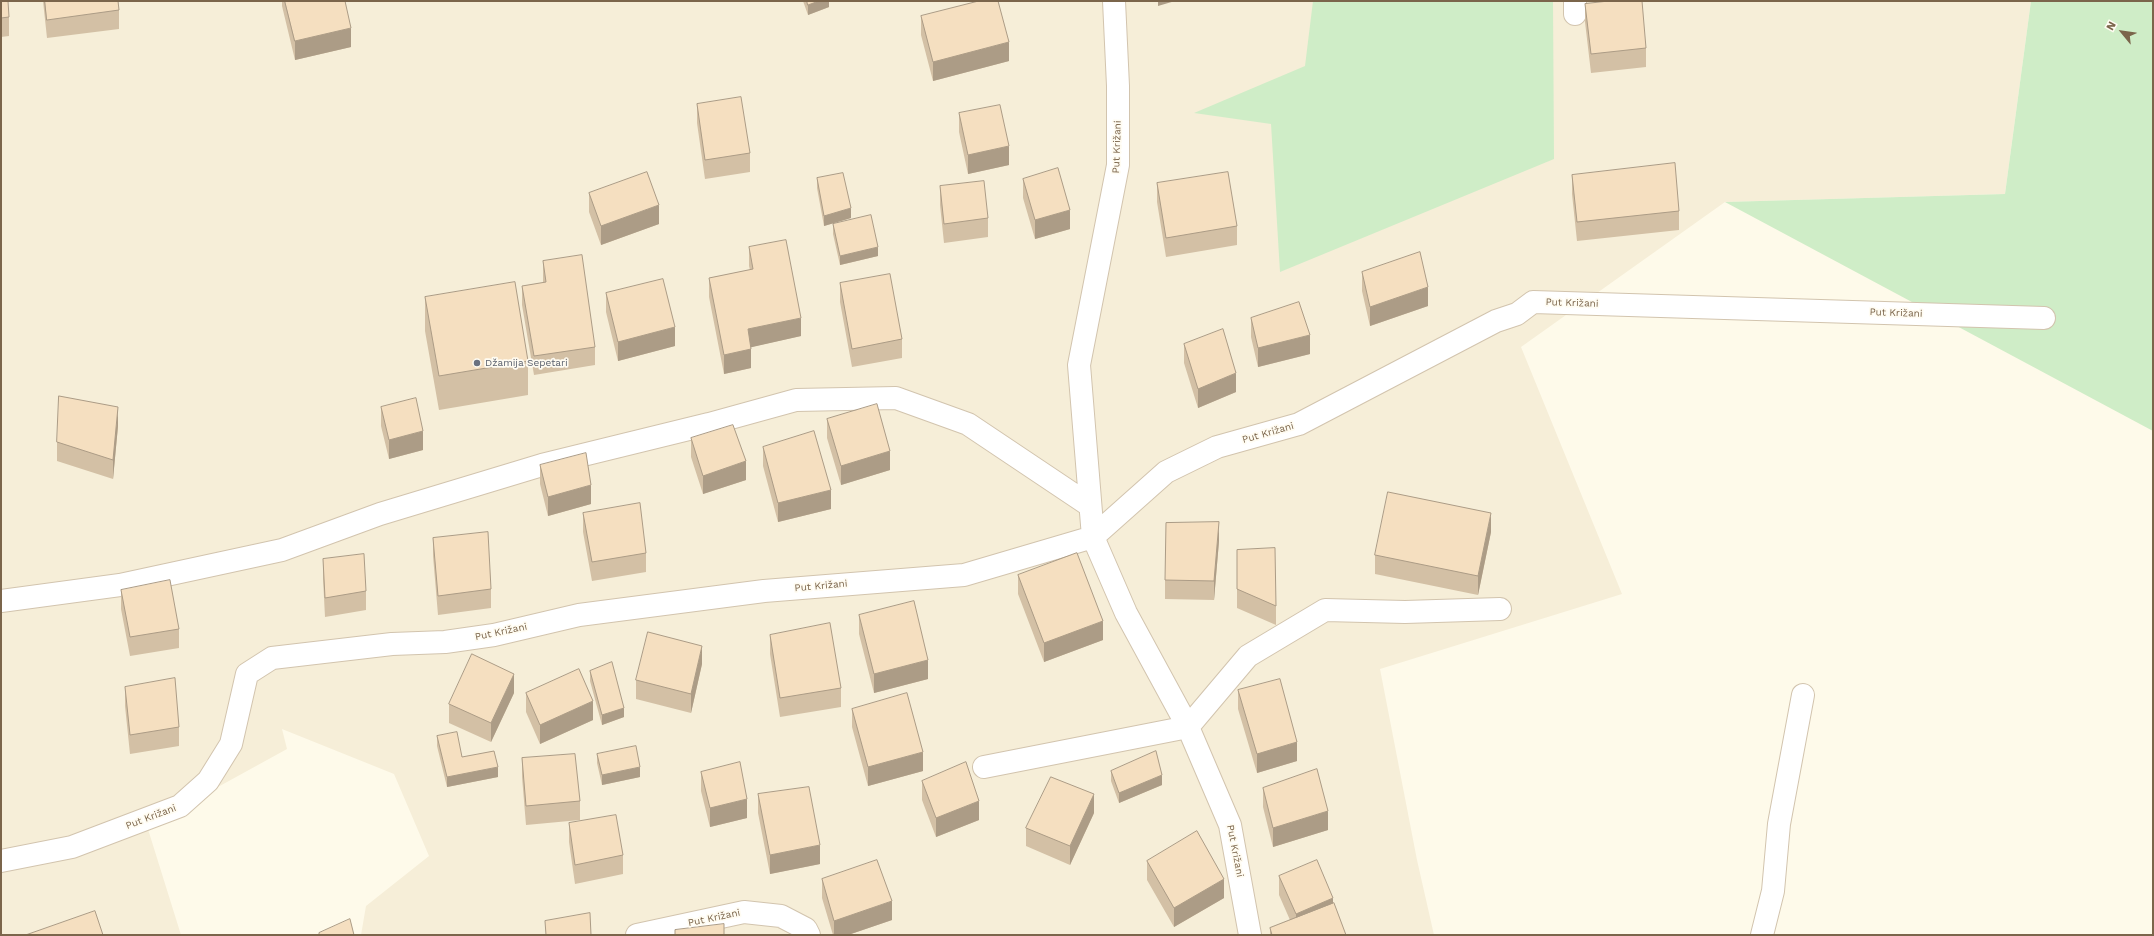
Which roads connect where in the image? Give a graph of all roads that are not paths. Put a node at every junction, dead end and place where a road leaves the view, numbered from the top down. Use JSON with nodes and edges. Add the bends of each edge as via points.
{"nodes":[{"id":1,"x":1114,"y":1,"type":"edge"},
{"id":2,"x":2044,"y":318,"type":"dead end"},
{"id":3,"x":1089,"y":505,"type":"junction"},
{"id":4,"x":1092,"y":537,"type":"junction"},
{"id":5,"x":1,"y":601,"type":"edge"},
{"id":6,"x":1500,"y":609,"type":"dead end"},
{"id":7,"x":1803,"y":695,"type":"dead end"},
{"id":8,"x":1188,"y":727,"type":"junction"},
{"id":9,"x":984,"y":767,"type":"dead end"},
{"id":10,"x":1,"y":861,"type":"edge"},
{"id":11,"x":637,"y":935,"type":"edge"},
{"id":12,"x":809,"y":935,"type":"edge"},
{"id":13,"x":1250,"y":935,"type":"edge"},
{"id":14,"x":1762,"y":935,"type":"edge"}],
"edges":[{"from":1,"to":3,"type":"street","name":"Put Križani","via":[[1118,165],[1079,365]]},
{"from":2,"to":4,"type":"street","name":"Put Križani","via":[[1534,302],[1517,314],[1496,322],[1299,424],[1217,447],[1166,472]]},
{"from":3,"to":4,"type":"street","name":"Put Križani"},
{"from":3,"to":5,"type":"street","via":[[968,424],[896,398],[796,400],[542,465],[380,514],[282,550],[120,585]]},
{"from":4,"to":8,"type":"street","name":"Put Križani","via":[[1126,613]]},
{"from":4,"to":10,"type":"street","name":"Put Križani","via":[[964,575],[764,591],[579,615],[494,635],[445,642],[392,644],[272,658],[246,674],[230,744],[208,780],[180,806],[72,847]]},
{"from":6,"to":8,"type":"street","via":[[1405,612],[1325,610],[1248,656]]},
{"from":7,"to":14,"type":"street","via":[[1779,824],[1773,891]]},
{"from":8,"to":9,"type":"street"},
{"from":8,"to":13,"type":"street","name":"Put Križani","via":[[1230,825]]},
{"from":11,"to":12,"type":"street","name":"Put Križani","via":[[744,912],[781,916],[806,930]]}]}
